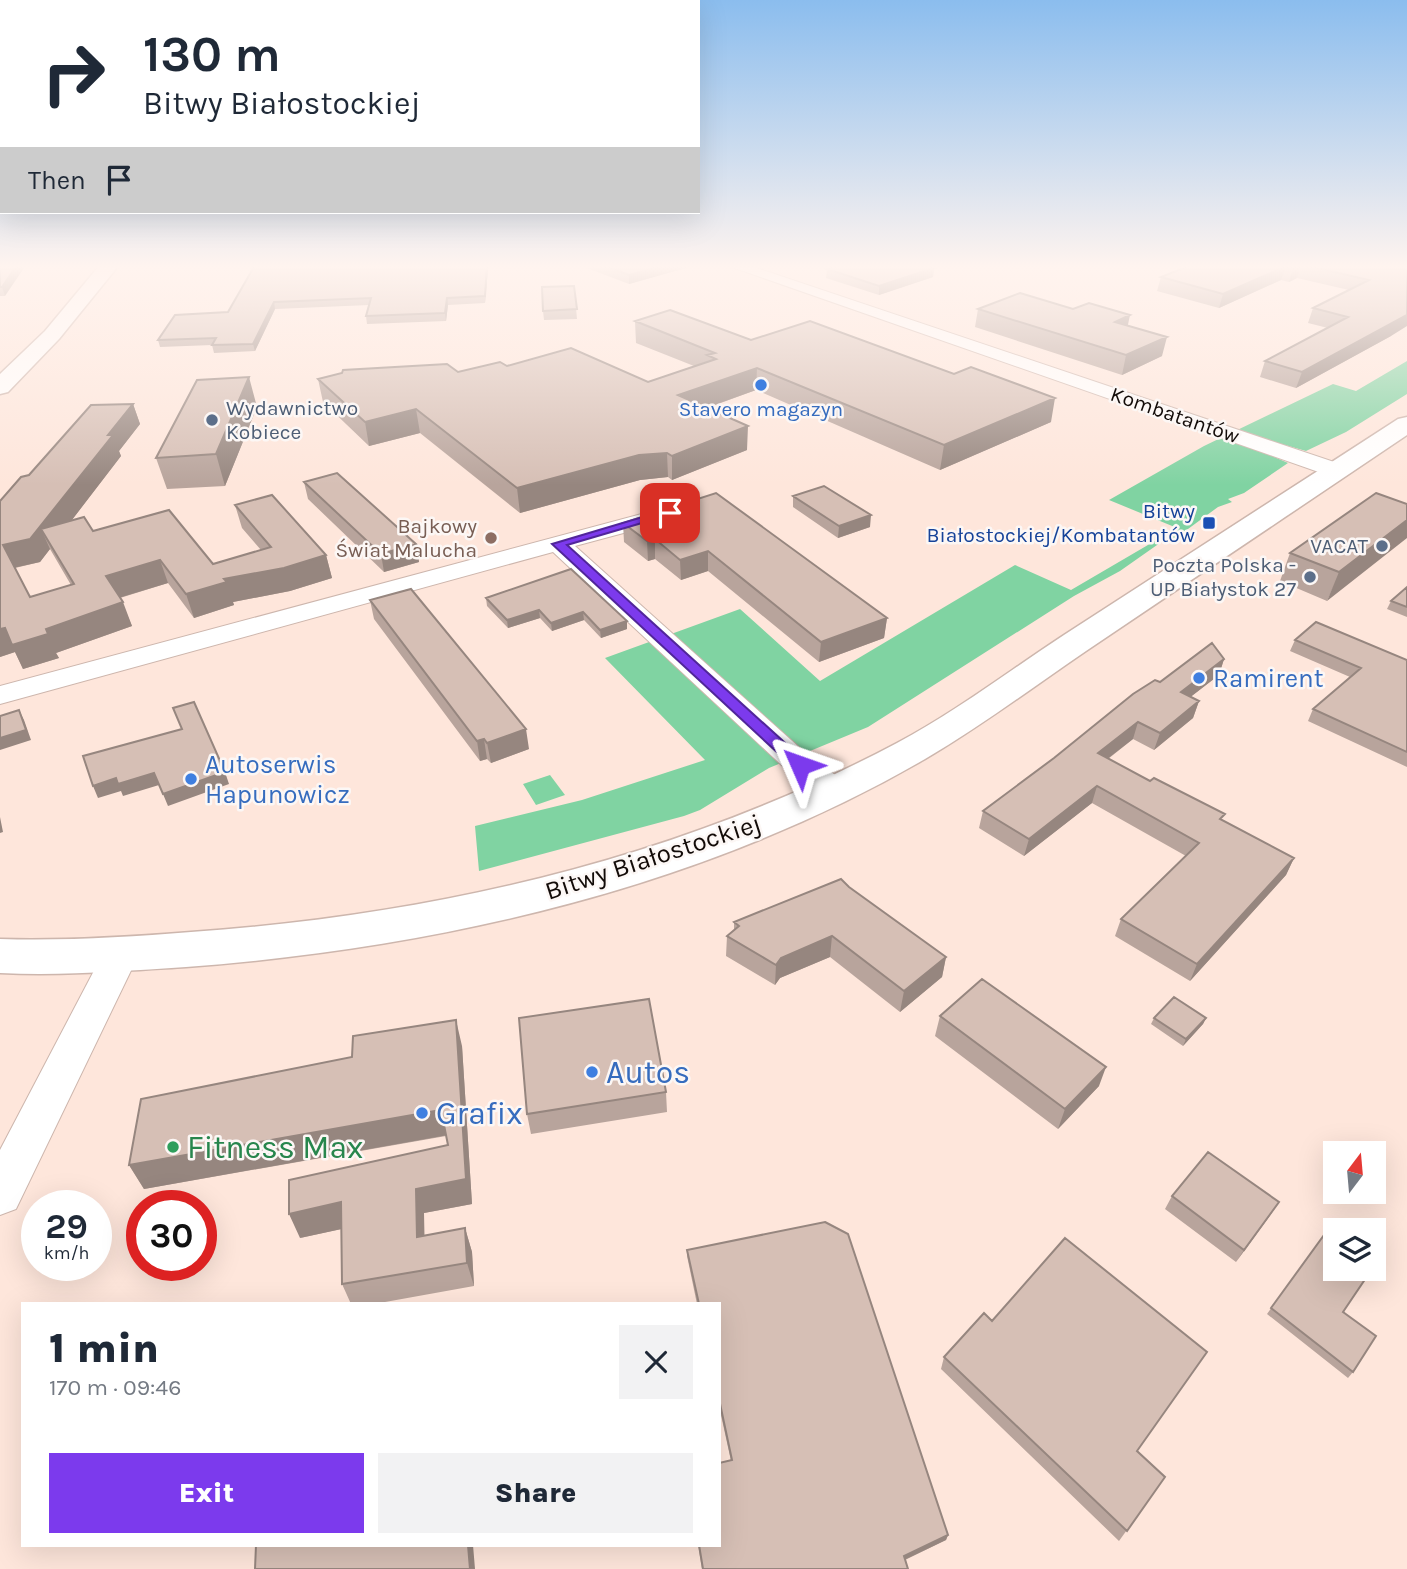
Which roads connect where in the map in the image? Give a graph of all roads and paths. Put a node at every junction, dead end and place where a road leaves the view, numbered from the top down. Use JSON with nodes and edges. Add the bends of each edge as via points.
{"nodes":[{"id":1,"x":48,"y":338,"type":"edge"},
{"id":2,"x":948,"y":338,"type":"edge"},
{"id":3,"x":0,"y":387,"type":"edge"},
{"id":4,"x":1407,"y":425,"type":"edge"},
{"id":5,"x":1338,"y":471,"type":"junction"},
{"id":6,"x":686,"y":508,"type":"edge"},
{"id":7,"x":558,"y":544,"type":"junction"},
{"id":8,"x":0,"y":695,"type":"edge"},
{"id":9,"x":837,"y":791,"type":"junction"},
{"id":10,"x":121,"y":954,"type":"junction"},
{"id":11,"x":0,"y":956,"type":"edge"},
{"id":12,"x":0,"y":1194,"type":"edge"}],
"edges":[{"from":1,"to":3,"type":"street"},
{"from":2,"to":5,"type":"street","name":"Kombatantów"},
{"from":4,"to":5,"type":"street","name":"Bitwy Białostockiej"},
{"from":5,"to":9,"type":"street","name":"Bitwy Białostockiej","via":[[913,750]]},
{"from":6,"to":7,"type":"street"},
{"from":7,"to":8,"type":"street"},
{"from":7,"to":9,"type":"street","via":[[800,765]]},
{"from":9,"to":10,"type":"street","name":"Bitwy Białostockiej","via":[[680,854],[570,889],[346,934],[222,949]]},
{"from":10,"to":11,"type":"street","name":"Bitwy Białostockiej"},
{"from":10,"to":12,"type":"street"}]}
